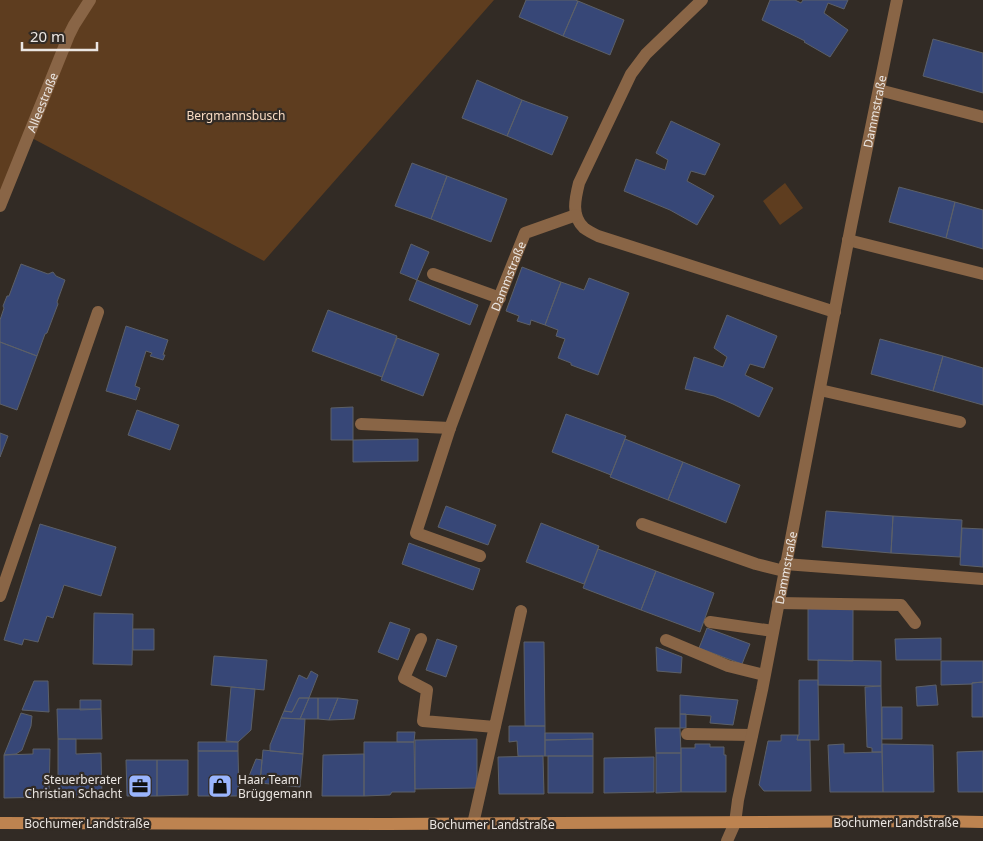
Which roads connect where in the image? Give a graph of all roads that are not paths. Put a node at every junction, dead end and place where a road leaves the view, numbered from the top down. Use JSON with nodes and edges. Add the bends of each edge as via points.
{"nodes":[{"id":1,"x":90,"y":0,"type":"edge"},
{"id":2,"x":702,"y":0,"type":"edge"},
{"id":3,"x":897,"y":0,"type":"edge"},
{"id":4,"x":879,"y":90,"type":"junction"},
{"id":5,"x":983,"y":117,"type":"edge"},
{"id":6,"x":0,"y":206,"type":"edge"},
{"id":7,"x":576,"y":215,"type":"junction"},
{"id":8,"x":848,"y":240,"type":"junction"},
{"id":9,"x":433,"y":274,"type":"dead end"},
{"id":10,"x":983,"y":274,"type":"edge"},
{"id":11,"x":500,"y":298,"type":"junction"},
{"id":12,"x":98,"y":312,"type":"dead end"},
{"id":13,"x":834,"y":312,"type":"junction"},
{"id":14,"x":820,"y":390,"type":"junction"},
{"id":15,"x":960,"y":422,"type":"dead end"},
{"id":16,"x":362,"y":424,"type":"dead end"},
{"id":17,"x":450,"y":428,"type":"junction"},
{"id":18,"x":642,"y":524,"type":"dead end"},
{"id":19,"x":480,"y":556,"type":"dead end"},
{"id":20,"x":784,"y":568,"type":"junction"},
{"id":21,"x":983,"y":579,"type":"edge"},
{"id":22,"x":0,"y":596,"type":"edge"},
{"id":23,"x":778,"y":603,"type":"junction"},
{"id":24,"x":521,"y":611,"type":"dead end"},
{"id":25,"x":710,"y":622,"type":"dead end"},
{"id":26,"x":915,"y":623,"type":"dead end"},
{"id":27,"x":772,"y":631,"type":"junction"},
{"id":28,"x":421,"y":639,"type":"dead end"},
{"id":29,"x":666,"y":640,"type":"dead end"},
{"id":30,"x":764,"y":675,"type":"junction"},
{"id":31,"x":495,"y":727,"type":"junction"},
{"id":32,"x":687,"y":734,"type":"dead end"},
{"id":33,"x":752,"y":735,"type":"junction"},
{"id":34,"x":983,"y":822,"type":"edge"},
{"id":35,"x":0,"y":823,"type":"edge"},
{"id":36,"x":735,"y":823,"type":"junction"},
{"id":37,"x":473,"y":824,"type":"junction"},
{"id":38,"x":727,"y":841,"type":"edge"}],
"edges":[{"from":1,"to":6,"type":"street","name":"Alleestraße","via":[[69,35]]},
{"from":2,"to":7,"type":"street","via":[[646,54],[631,74],[579,183]]},
{"from":3,"to":4,"type":"street","name":"Dammstraße"},
{"from":4,"to":5,"type":"street"},
{"from":4,"to":8,"type":"street","name":"Dammstraße"},
{"from":7,"to":11,"type":"street","name":"Dammstraße","via":[[525,233]]},
{"from":7,"to":13,"type":"street","via":[[585,229],[598,236]]},
{"from":8,"to":10,"type":"street"},
{"from":8,"to":13,"type":"street","name":"Dammstraße"},
{"from":9,"to":11,"type":"street"},
{"from":11,"to":17,"type":"street","name":"Dammstraße"},
{"from":12,"to":22,"type":"street"},
{"from":13,"to":14,"type":"street","name":"Dammstraße"},
{"from":14,"to":15,"type":"street"},
{"from":14,"to":20,"type":"street","name":"Dammstraße"},
{"from":16,"to":17,"type":"street"},
{"from":17,"to":19,"type":"street","name":"Dammstraße","via":[[416,533]]},
{"from":18,"to":20,"type":"street","via":[[756,564]]},
{"from":20,"to":21,"type":"street"},
{"from":20,"to":23,"type":"street","name":"Dammstraße"},
{"from":23,"to":26,"type":"street","via":[[901,605]]},
{"from":23,"to":27,"type":"street","name":"Dammstraße"},
{"from":24,"to":31,"type":"street"},
{"from":25,"to":27,"type":"street"},
{"from":27,"to":30,"type":"street","name":"Dammstraße"},
{"from":28,"to":31,"type":"street","via":[[404,678],[426,690],[423,721]]},
{"from":29,"to":30,"type":"street","via":[[728,666]]},
{"from":30,"to":33,"type":"street","name":"Dammstraße"},
{"from":31,"to":37,"type":"street"},
{"from":32,"to":33,"type":"street"},
{"from":33,"to":36,"type":"street","name":"Dammstraße"},
{"from":34,"to":36,"type":"main road","name":"Bochumer Landstraße"},
{"from":35,"to":37,"type":"main road","name":"Bochumer Landstraße"},
{"from":36,"to":37,"type":"main road","name":"Bochumer Landstraße"},
{"from":36,"to":38,"type":"street","name":"Dammstraße"}]}
